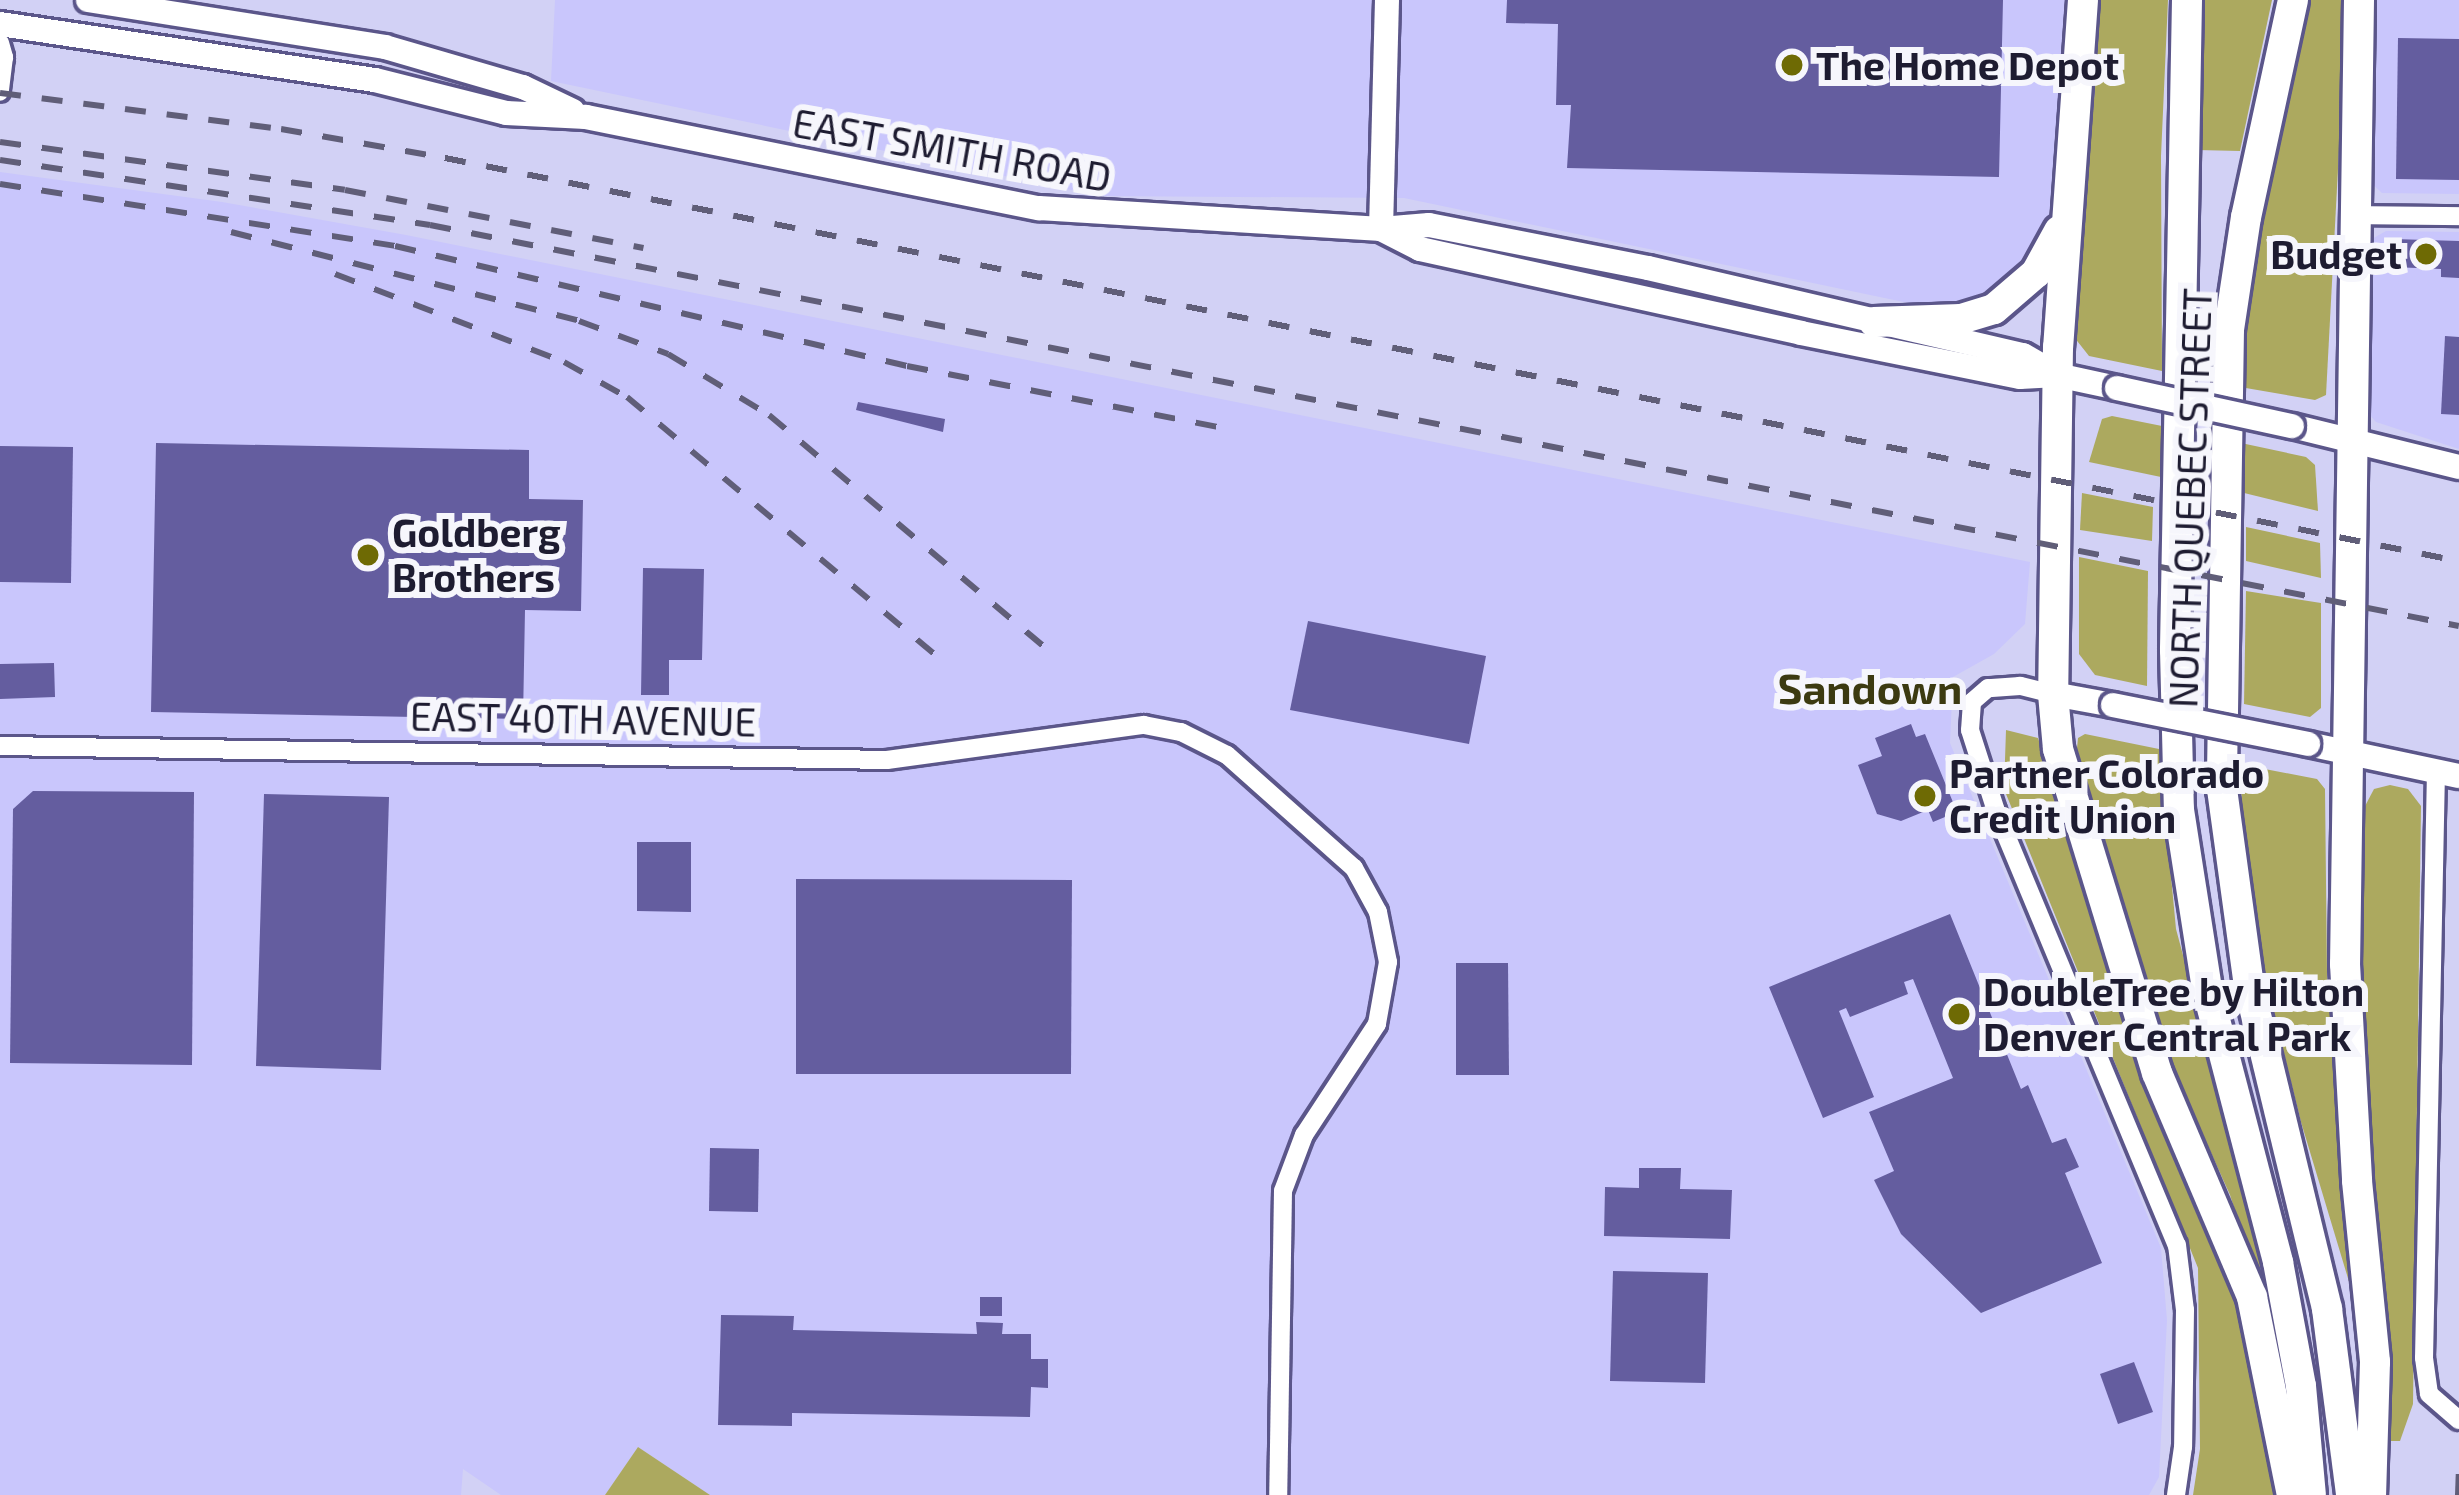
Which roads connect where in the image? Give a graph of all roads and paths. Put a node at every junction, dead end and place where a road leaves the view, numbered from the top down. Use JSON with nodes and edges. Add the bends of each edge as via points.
{"nodes":[{"id":1,"x":88,"y":0,"type":"edge"},
{"id":2,"x":1387,"y":0,"type":"edge"},
{"id":3,"x":2083,"y":0,"type":"edge"},
{"id":4,"x":2187,"y":0,"type":"edge"},
{"id":5,"x":2293,"y":0,"type":"edge"},
{"id":6,"x":2359,"y":0,"type":"edge"},
{"id":7,"x":0,"y":24,"type":"edge"},
{"id":8,"x":0,"y":44,"type":"edge"},
{"id":9,"x":0,"y":92,"type":"edge"},
{"id":10,"x":586,"y":117,"type":"junction"},
{"id":11,"x":2067,"y":208,"type":"junction"},
{"id":12,"x":2355,"y":215,"type":"junction"},
{"id":13,"x":2459,"y":216,"type":"edge"},
{"id":14,"x":1381,"y":229,"type":"junction"},
{"id":15,"x":1874,"y":322,"type":"junction"},
{"id":16,"x":2057,"y":375,"type":"junction"},
{"id":17,"x":2351,"y":439,"type":"junction"},
{"id":18,"x":2459,"y":467,"type":"edge"},
{"id":19,"x":2053,"y":694,"type":"junction"},
{"id":20,"x":0,"y":746,"type":"edge"},
{"id":21,"x":2348,"y":752,"type":"junction"},
{"id":22,"x":2448,"y":774,"type":"edge"},
{"id":23,"x":2459,"y":1420,"type":"edge"},
{"id":24,"x":1279,"y":1495,"type":"edge"},
{"id":25,"x":2176,"y":1495,"type":"edge"},
{"id":26,"x":2292,"y":1495,"type":"edge"},
{"id":27,"x":2311,"y":1495,"type":"edge"},
{"id":28,"x":2351,"y":1495,"type":"edge"},
{"id":29,"x":2371,"y":1495,"type":"edge"}],
"edges":[{"from":1,"to":10,"type":"street","name":"EAST SMITH ROAD","via":[[386,47],[523,87]]},
{"from":2,"to":14,"type":"street"},
{"from":3,"to":11,"type":"main road"},
{"from":4,"to":27,"type":"main road","name":"NORTH QUEBEC STREET","via":[[2178,797],[2202,968],[2278,1262]]},
{"from":5,"to":28,"type":"main road","name":"NORTH QUEBEC STREET","via":[[2229,328],[2222,789],[2249,986],[2327,1309]]},
{"from":6,"to":12,"type":"main road"},
{"from":7,"to":10,"type":"street","name":"EAST SMITH ROAD","via":[[375,80],[506,113]]},
{"from":8,"to":9,"type":"street"},
{"from":10,"to":14,"type":"street","name":"EAST SMITH ROAD","via":[[1039,208]]},
{"from":11,"to":15,"type":"main road","via":[[2036,273],[1994,309],[1961,319]]},
{"from":11,"to":16,"type":"main road"},
{"from":12,"to":13,"type":"street"},
{"from":12,"to":17,"type":"main road"},
{"from":14,"to":15,"type":"street","name":"EAST SMITH ROAD","via":[[1469,232]]},
{"from":14,"to":16,"type":"street","name":"EAST SMITH ROAD","via":[[1420,249],[1802,333],[2020,377]]},
{"from":15,"to":16,"type":"street","name":"EAST SMITH ROAD","via":[[2023,355]]},
{"from":16,"to":17,"type":"street","name":"EAST SMITH ROAD","bridge":true},
{"from":16,"to":19,"type":"main road"},
{"from":17,"to":18,"type":"street","name":"EAST SMITH ROAD"},
{"from":17,"to":21,"type":"main road"},
{"from":19,"to":21,"type":"street","bridge":true},
{"from":19,"to":25,"type":"street","via":[[1996,686],[1981,693],[1968,716],[1996,811],[2177,1245],[2185,1310]]},
{"from":19,"to":26,"type":"main road","via":[[2066,786],[2143,1032],[2252,1298]]},
{"from":20,"to":24,"type":"street","name":"EAST 40TH AVENUE","via":[[887,760],[1095,729],[1163,727],[1227,755],[1340,852],[1365,883],[1387,944],[1378,1024],[1304,1135],[1283,1191]]},
{"from":21,"to":22,"type":"street"},
{"from":21,"to":29,"type":"main road","via":[[2345,964],[2375,1362]]},
{"from":22,"to":23,"type":"street","via":[[2424,1358],[2429,1394]]}]}
